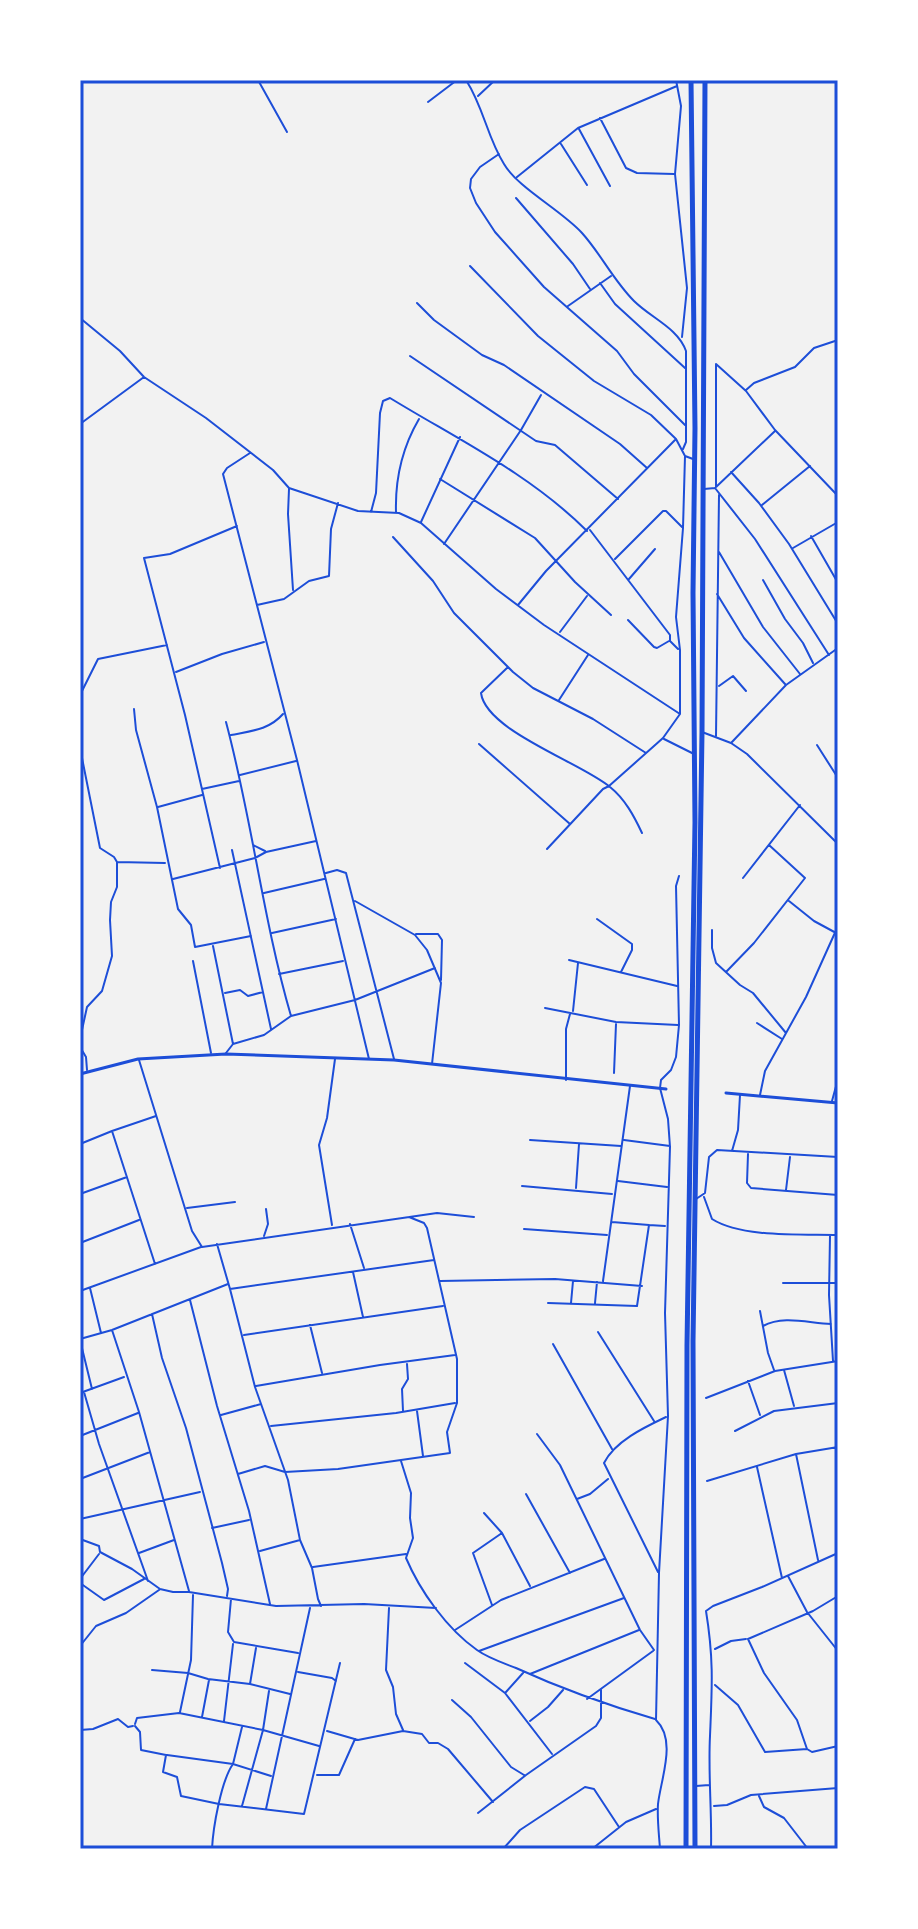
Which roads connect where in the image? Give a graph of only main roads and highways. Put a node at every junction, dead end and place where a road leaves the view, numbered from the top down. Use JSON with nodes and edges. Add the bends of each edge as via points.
{"nodes":[{"id":1,"x":691,"y":80,"type":"edge"},
{"id":2,"x":705,"y":80,"type":"edge"},
{"id":3,"x":697,"y":822,"type":"junction"},
{"id":4,"x":686,"y":1849,"type":"edge"},
{"id":5,"x":695,"y":1849,"type":"edge"}],
"edges":[{"from":1,"to":3,"type":"highway"},
{"from":2,"to":3,"type":"highway","via":[[702,732]]},
{"from":3,"to":4,"type":"highway","via":[[687,1346]]},
{"from":3,"to":5,"type":"highway"}]}
